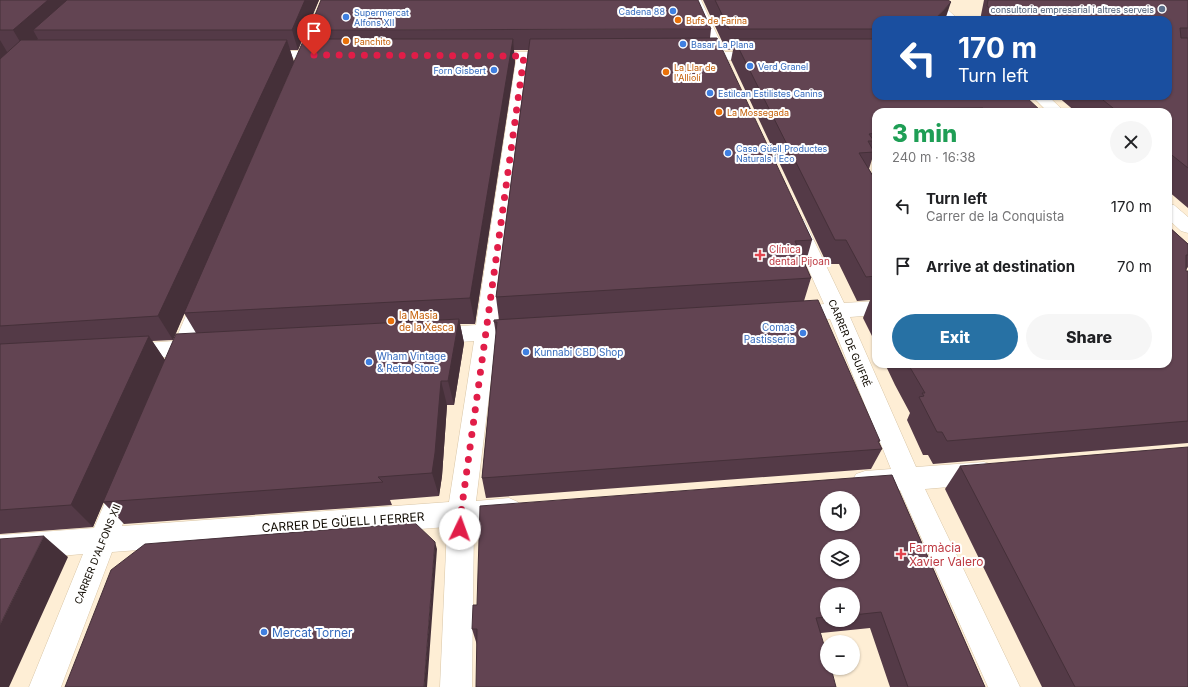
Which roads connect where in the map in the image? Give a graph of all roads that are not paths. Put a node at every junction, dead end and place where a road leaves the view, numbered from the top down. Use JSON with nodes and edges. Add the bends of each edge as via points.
{"nodes":[{"id":1,"x":695,"y":0,"type":"edge"},
{"id":2,"x":930,"y":0,"type":"edge"},
{"id":3,"x":948,"y":16,"type":"edge"},
{"id":4,"x":313,"y":34,"type":"edge"},
{"id":5,"x":249,"y":55,"type":"edge"},
{"id":6,"x":338,"y":55,"type":"edge"},
{"id":7,"x":470,"y":56,"type":"edge"},
{"id":8,"x":524,"y":56,"type":"junction"},
{"id":9,"x":572,"y":56,"type":"edge"},
{"id":10,"x":681,"y":56,"type":"edge"},
{"id":11,"x":720,"y":56,"type":"junction"},
{"id":12,"x":773,"y":56,"type":"edge"},
{"id":13,"x":301,"y":63,"type":"junction"},
{"id":14,"x":733,"y":85,"type":"edge"},
{"id":15,"x":1044,"y":100,"type":"edge"},
{"id":16,"x":1052,"y":108,"type":"edge"},
{"id":17,"x":788,"y":205,"type":"edge"},
{"id":18,"x":1172,"y":213,"type":"edge"},
{"id":19,"x":1188,"y":227,"type":"edge"},
{"id":20,"x":211,"y":280,"type":"edge"},
{"id":21,"x":872,"y":308,"type":"edge"},
{"id":22,"x":837,"y":311,"type":"junction"},
{"id":23,"x":772,"y":315,"type":"edge"},
{"id":24,"x":550,"y":329,"type":"edge"},
{"id":25,"x":486,"y":333,"type":"junction"},
{"id":26,"x":416,"y":336,"type":"edge"},
{"id":27,"x":221,"y":346,"type":"edge"},
{"id":28,"x":183,"y":348,"type":"junction"},
{"id":29,"x":107,"y":353,"type":"edge"},
{"id":30,"x":170,"y":378,"type":"edge"},
{"id":31,"x":133,"y":466,"type":"edge"},
{"id":32,"x":1009,"y":470,"type":"edge"},
{"id":33,"x":908,"y":479,"type":"junction"},
{"id":34,"x":840,"y":484,"type":"edge"},
{"id":35,"x":532,"y":508,"type":"edge"},
{"id":36,"x":461,"y":513,"type":"junction"},
{"id":37,"x":102,"y":541,"type":"junction"},
{"id":38,"x":0,"y":548,"type":"edge"},
{"id":39,"x":45,"y":687,"type":"edge"},
{"id":40,"x":456,"y":687,"type":"edge"},
{"id":41,"x":1004,"y":687,"type":"edge"}],
"edges":[{"from":1,"to":11,"type":"street"},
{"from":2,"to":3,"type":"street"},
{"from":4,"to":13,"type":"street"},
{"from":5,"to":13,"type":"street"},
{"from":6,"to":13,"type":"street"},
{"from":7,"to":8,"type":"street"},
{"from":8,"to":9,"type":"street"},
{"from":8,"to":25,"type":"street"},
{"from":10,"to":11,"type":"street"},
{"from":11,"to":12,"type":"street"},
{"from":11,"to":14,"type":"street"},
{"from":15,"to":16,"type":"street"},
{"from":17,"to":22,"type":"street","name":"CARRER DE GUIFRÉ"},
{"from":18,"to":19,"type":"street"},
{"from":20,"to":28,"type":"street"},
{"from":21,"to":22,"type":"street"},
{"from":22,"to":23,"type":"street"},
{"from":22,"to":33,"type":"street","name":"CARRER DE GUIFRÉ"},
{"from":24,"to":25,"type":"street"},
{"from":25,"to":26,"type":"street"},
{"from":25,"to":36,"type":"street"},
{"from":27,"to":28,"type":"street"},
{"from":28,"to":29,"type":"street"},
{"from":28,"to":30,"type":"street"},
{"from":31,"to":37,"type":"street","name":"CARRER D'ALFONS XII"},
{"from":32,"to":33,"type":"street"},
{"from":33,"to":34,"type":"street"},
{"from":33,"to":41,"type":"street","name":"CARRER DE GUIFRÉ"},
{"from":35,"to":36,"type":"street","name":"CARRER DE GÜELL I FERRER"},
{"from":36,"to":37,"type":"street","name":"CARRER DE GÜELL I FERRER"},
{"from":36,"to":40,"type":"street"},
{"from":37,"to":38,"type":"street","name":"CARRER DE GÜELL I FERRER"},
{"from":37,"to":39,"type":"street","name":"CARRER D'ALFONS XII"}]}
